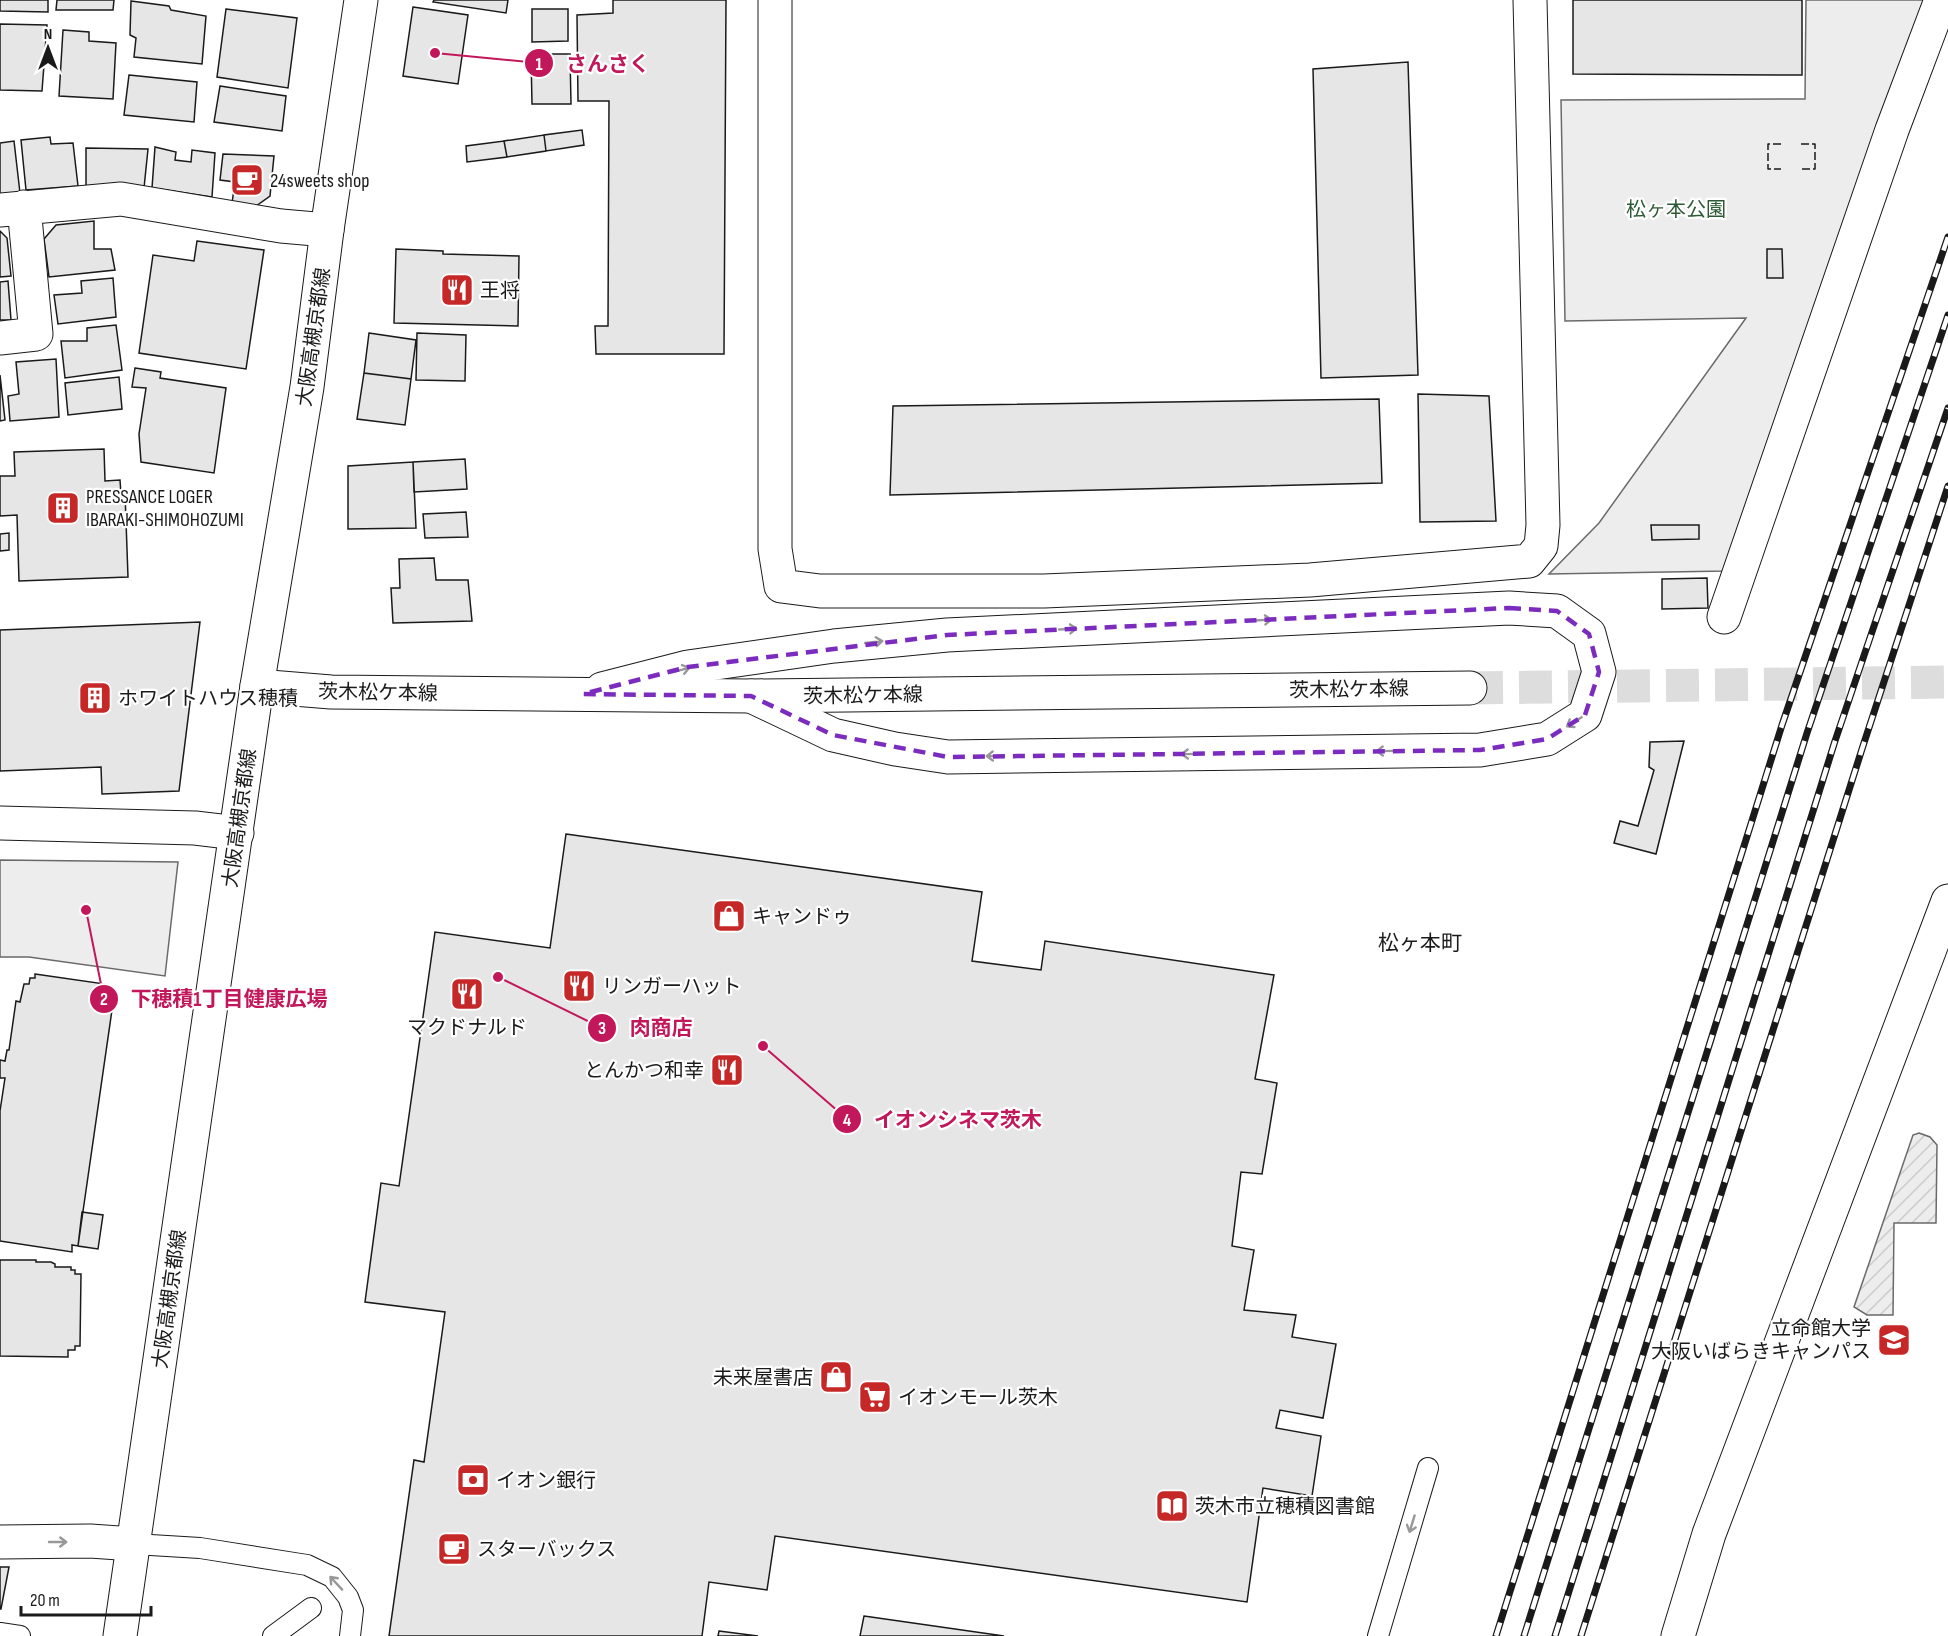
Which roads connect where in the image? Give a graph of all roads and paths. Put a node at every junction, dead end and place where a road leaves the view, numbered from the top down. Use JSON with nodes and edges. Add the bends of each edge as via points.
{"nodes":[{"id":1,"x":361,"y":0,"type":"edge"},
{"id":2,"x":775,"y":0,"type":"edge"},
{"id":3,"x":1530,"y":0,"type":"edge"},
{"id":4,"x":1941,"y":0,"type":"edge"},
{"id":5,"x":12,"y":208,"type":"edge"},
{"id":6,"x":327,"y":230,"type":"junction"},
{"id":7,"x":0,"y":338,"type":"edge"},
{"id":8,"x":1724,"y":617,"type":"dead end"},
{"id":9,"x":257,"y":686,"type":"junction"},
{"id":10,"x":1470,"y":688,"type":"tunnel mouth"},
{"id":11,"x":583,"y":694,"type":"junction"},
{"id":12,"x":751,"y":696,"type":"junction"},
{"id":13,"x":0,"y":823,"type":"edge"},
{"id":14,"x":237,"y":833,"type":"junction"},
{"id":15,"x":1948,"y":901,"type":"edge"},
{"id":16,"x":1428,"y":1468,"type":"dead end"},
{"id":17,"x":0,"y":1542,"type":"edge"},
{"id":18,"x":134,"y":1544,"type":"junction"},
{"id":19,"x":311,"y":1608,"type":"dead end"},
{"id":20,"x":0,"y":1633,"type":"edge"},
{"id":21,"x":20,"y":1636,"type":"edge"},
{"id":22,"x":120,"y":1636,"type":"edge"},
{"id":23,"x":273,"y":1636,"type":"edge"},
{"id":24,"x":350,"y":1636,"type":"edge"},
{"id":25,"x":1378,"y":1636,"type":"edge"},
{"id":26,"x":1677,"y":1636,"type":"edge"}],
"edges":[{"from":1,"to":6,"type":"street","name":"大阪高槻京都線"},
{"from":2,"to":3,"type":"street","via":[[775,549],[780,586],[820,591],[1044,591],[1310,580],[1529,561],[1541,546],[1543,525]]},
{"from":4,"to":8,"type":"street","via":[[1892,130]]},
{"from":5,"to":6,"type":"street","via":[[121,199]]},
{"from":5,"to":7,"type":"street","via":[[36,334]]},
{"from":6,"to":9,"type":"street","name":"大阪高槻京都線","via":[[307,387]]},
{"from":9,"to":11,"type":"street","name":"茨木松ケ本線","via":[[331,692]]},
{"from":9,"to":14,"type":"street","name":"大阪高槻京都線"},
{"from":10,"to":12,"type":"street","name":"茨木松ケ本線"},
{"from":11,"to":12,"type":"street","name":"茨木松ケ本線"},
{"from":11,"to":12,"type":"street","one_way":true,"via":[[688,668],[834,646],[947,635],[1509,608],[1557,611],[1589,634],[1599,672],[1585,715],[1547,739],[1480,750],[948,757],[833,735]]},
{"from":13,"to":14,"type":"street","via":[[195,828]]},
{"from":14,"to":18,"type":"street","name":"大阪高槻京都線"},
{"from":15,"to":26,"type":"street","via":[[1713,1523]]},
{"from":16,"to":25,"type":"lane","one_way":true},
{"from":17,"to":18,"type":"street","one_way":true},
{"from":18,"to":22,"type":"street","name":"大阪高槻京都線"},
{"from":24,"to":18,"type":"lane","one_way":true,"via":[[352,1610],[348,1596],[332,1577],[307,1565],[200,1548]]},
{"from":19,"to":23,"type":"lane"},
{"from":20,"to":21,"type":"lane"}]}
